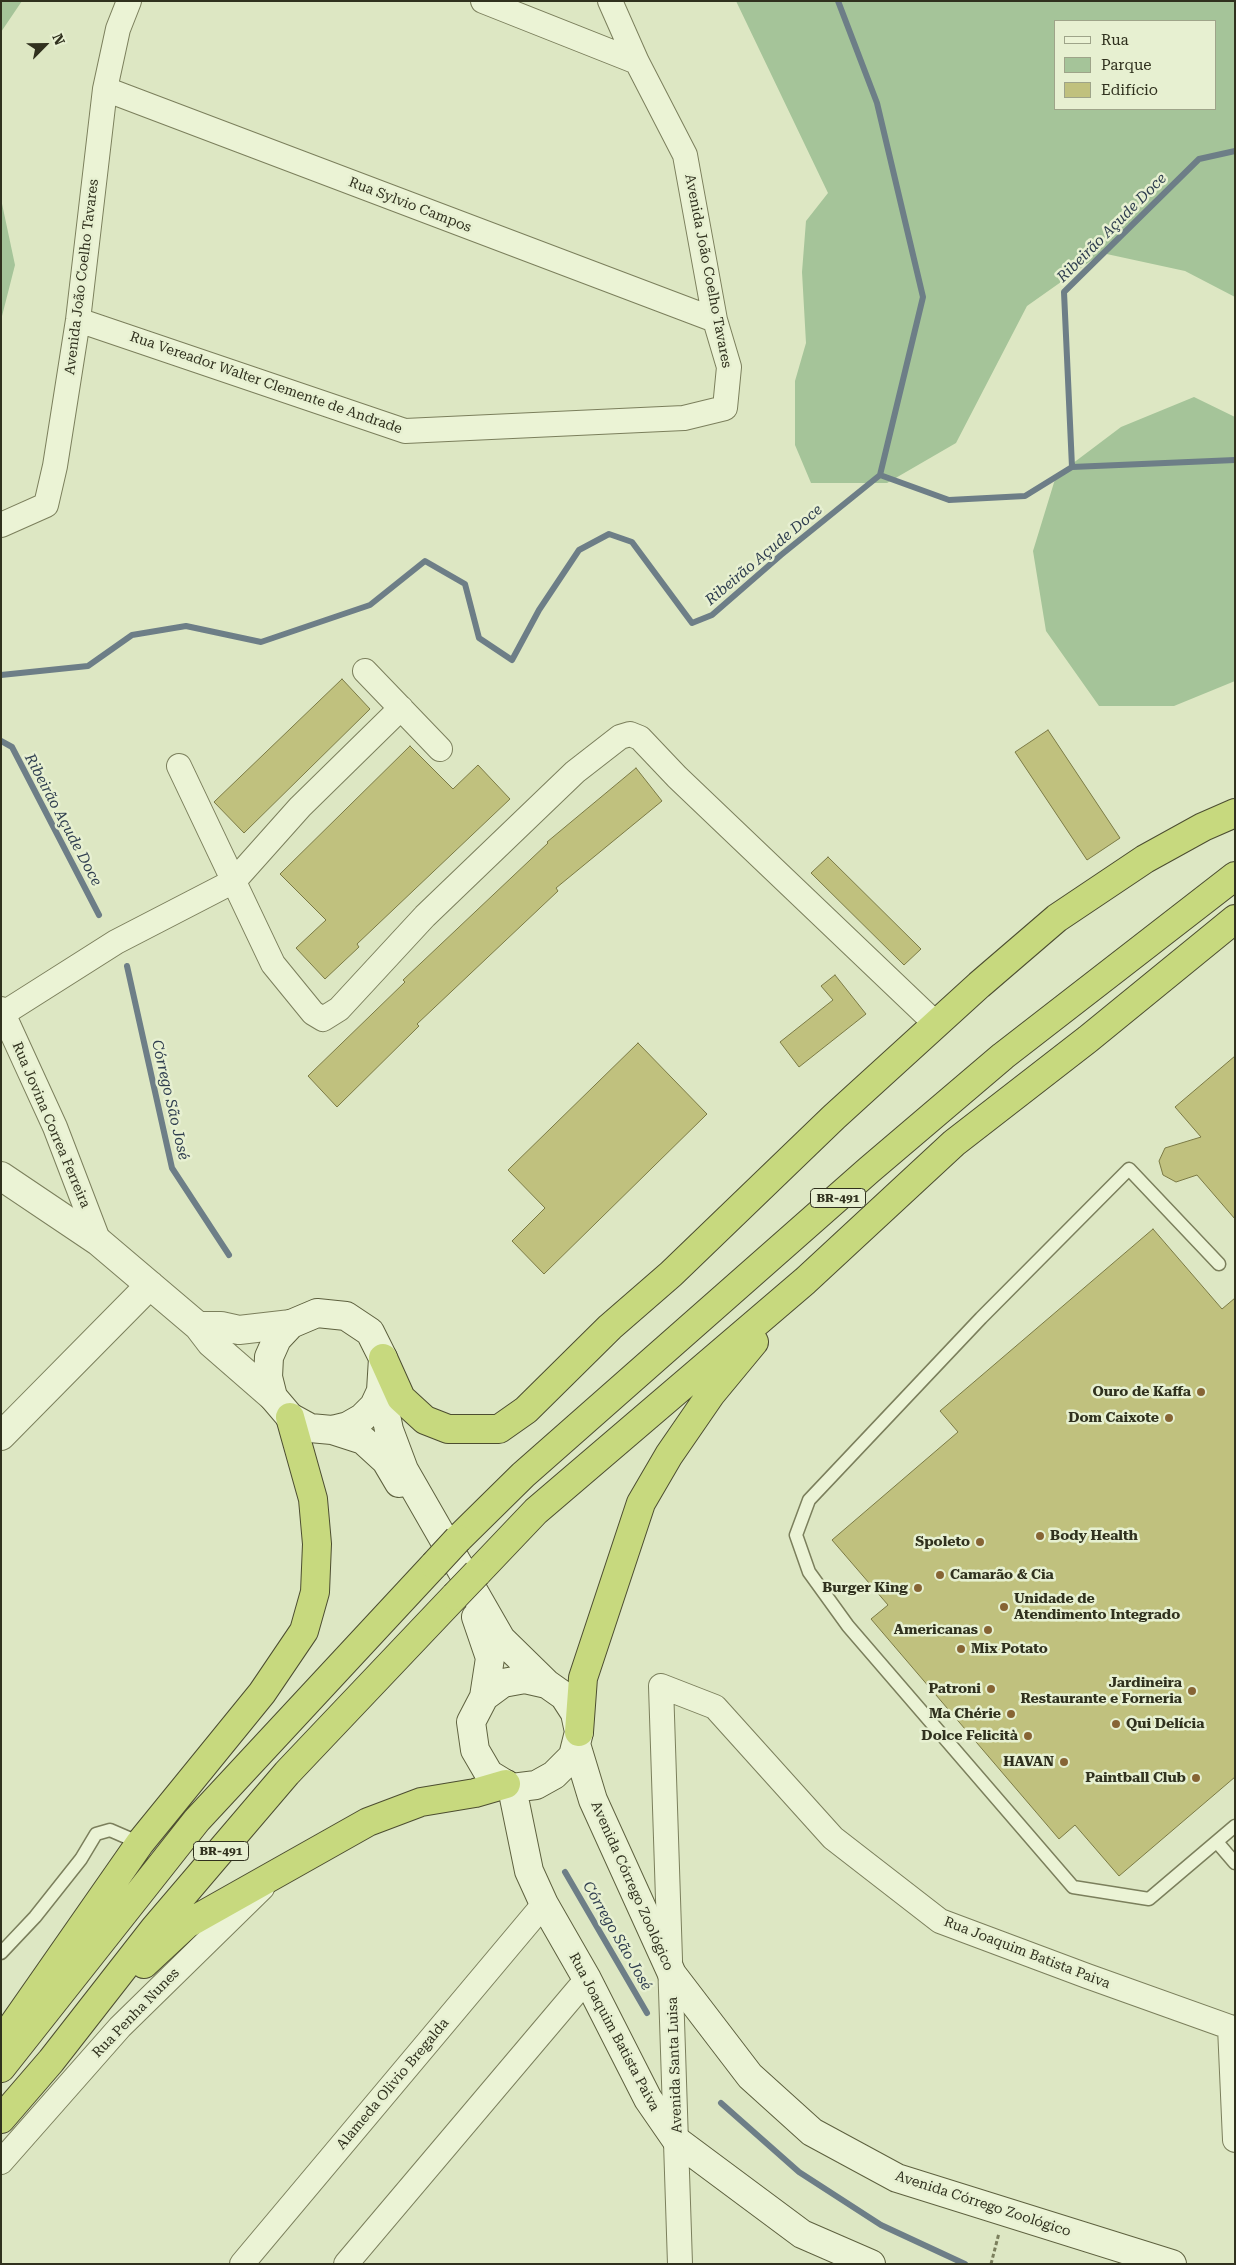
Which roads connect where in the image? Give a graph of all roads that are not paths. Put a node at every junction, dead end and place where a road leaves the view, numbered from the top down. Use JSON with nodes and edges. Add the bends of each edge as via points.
{"nodes":[{"id":1,"x":129,"y":1,"type":"edge"},
{"id":2,"x":483,"y":1,"type":"edge"},
{"id":3,"x":610,"y":1,"type":"edge"},
{"id":4,"x":637,"y":62,"type":"junction"},
{"id":5,"x":105,"y":89,"type":"junction"},
{"id":6,"x":78,"y":320,"type":"junction"},
{"id":7,"x":715,"y":320,"type":"junction"},
{"id":8,"x":725,"y":408,"type":"joint"},
{"id":9,"x":1,"y":526,"type":"edge"},
{"id":10,"x":365,"y":670,"type":"dead end"},
{"id":11,"x":401,"y":708,"type":"junction"},
{"id":12,"x":440,"y":749,"type":"dead end"},
{"id":13,"x":180,"y":766,"type":"dead end"},
{"id":14,"x":1235,"y":813,"type":"edge"},
{"id":15,"x":1235,"y":876,"type":"edge"},
{"id":16,"x":234,"y":881,"type":"junction"},
{"id":17,"x":1235,"y":920,"type":"edge"},
{"id":18,"x":2,"y":1011,"type":"edge"},
{"id":19,"x":936,"y":1024,"type":"junction"},
{"id":20,"x":1,"y":1176,"type":"edge"},
{"id":21,"x":99,"y":1242,"type":"junction"},
{"id":22,"x":1218,"y":1264,"type":"dead end"},
{"id":23,"x":805,"y":1281,"type":"junction"},
{"id":24,"x":150,"y":1285,"type":"junction"},
{"id":25,"x":291,"y":1324,"type":"junction"},
{"id":26,"x":198,"y":1326,"type":"junction"},
{"id":27,"x":383,"y":1358,"type":"junction"},
{"id":28,"x":381,"y":1391,"type":"junction"},
{"id":29,"x":282,"y":1407,"type":"junction"},
{"id":30,"x":332,"y":1430,"type":"junction"},
{"id":31,"x":1,"y":1436,"type":"edge"},
{"id":32,"x":547,"y":1684,"type":"junction"},
{"id":33,"x":661,"y":1686,"type":"joint"},
{"id":34,"x":484,"y":1697,"type":"junction"},
{"id":35,"x":578,"y":1738,"type":"junction"},
{"id":36,"x":509,"y":1786,"type":"junction"},
{"id":37,"x":1235,"y":1826,"type":"edge"},
{"id":38,"x":1217,"y":1842,"type":"junction"},
{"id":39,"x":140,"y":1843,"type":"junction"},
{"id":40,"x":1235,"y":1864,"type":"edge"},
{"id":41,"x":279,"y":1872,"type":"junction"},
{"id":42,"x":544,"y":1904,"type":"junction"},
{"id":43,"x":1,"y":1953,"type":"edge"},
{"id":44,"x":672,"y":1974,"type":"junction"},
{"id":45,"x":587,"y":1979,"type":"junction"},
{"id":46,"x":1233,"y":2028,"type":"edge"},
{"id":47,"x":1,"y":2047,"type":"edge"},
{"id":48,"x":51,"y":2061,"type":"junction"},
{"id":49,"x":1,"y":2068,"type":"edge"},
{"id":50,"x":1,"y":2119,"type":"edge"},
{"id":51,"x":1235,"y":2140,"type":"edge"},
{"id":52,"x":677,"y":2141,"type":"junction"},
{"id":53,"x":1,"y":2162,"type":"edge"},
{"id":54,"x":242,"y":2264,"type":"edge"},
{"id":55,"x":346,"y":2264,"type":"edge"},
{"id":56,"x":680,"y":2264,"type":"edge"},
{"id":57,"x":871,"y":2264,"type":"edge"},
{"id":58,"x":1172,"y":2264,"type":"edge"}],
"edges":[{"from":1,"to":5,"type":"street","name":"Avenida João Coelho Tavares","via":[[118,29]]},
{"from":2,"to":4,"type":"street"},
{"from":3,"to":4,"type":"street","name":"Avenida João Coelho Tavares"},
{"from":4,"to":7,"type":"street","name":"Avenida João Coelho Tavares","via":[[685,155]]},
{"from":5,"to":6,"type":"street","name":"Avenida João Coelho Tavares"},
{"from":5,"to":7,"type":"street","name":"Rua Sylvio Campos"},
{"from":6,"to":8,"type":"street","name":"Rua Vereador Walter Clemente de Andrade","via":[[405,431],[684,418]]},
{"from":6,"to":9,"type":"street","name":"Avenida João Coelho Tavares","via":[[56,466],[46,505]]},
{"from":7,"to":8,"type":"street","name":"Avenida João Coelho Tavares","via":[[729,367]]},
{"from":10,"to":11,"type":"street"},
{"from":11,"to":12,"type":"street"},
{"from":11,"to":16,"type":"street","via":[[300,807]]},
{"from":13,"to":16,"type":"street"},
{"from":14,"to":19,"type":"highway","via":[[1144,858],[1057,918]]},
{"from":15,"to":49,"type":"highway","number":"BR-491","bridge":true,"via":[[1003,1056],[523,1475],[458,1539],[197,1820]]},
{"from":16,"to":18,"type":"street","via":[[116,942]]},
{"from":16,"to":19,"type":"street","via":[[273,964],[313,1013],[323,1019],[339,1009],[425,916],[575,772],[620,737],[630,734],[640,738]]},
{"from":17,"to":23,"type":"highway","number":"BR-491","via":[[954,1143]]},
{"from":18,"to":21,"type":"street","name":"Rua Jovina Correa Ferreira","via":[[55,1127]]},
{"from":19,"to":27,"type":"highway","via":[[671,1274],[610,1327],[526,1410],[500,1429],[448,1429],[424,1420],[401,1398]]},
{"from":20,"to":21,"type":"main road"},
{"from":21,"to":24,"type":"main road"},
{"from":22,"to":38,"type":"lane","via":[[1129,1168],[809,1500],[796,1535],[809,1572],[848,1626],[1072,1887],[1149,1899]]},
{"from":23,"to":35,"type":"highway","via":[[711,1394],[641,1503],[583,1678]]},
{"from":23,"to":48,"type":"highway","number":"BR-491","bridge":true,"via":[[536,1512],[477,1573],[287,1772],[154,1929]]},
{"from":24,"to":26,"type":"main road"},
{"from":24,"to":31,"type":"main road"},
{"from":25,"to":26,"type":"main road","via":[[239,1330]]},
{"from":25,"to":27,"type":"main road","via":[[317,1313],[346,1316],[370,1332]]},
{"from":25,"to":29,"type":"main road","via":[[277,1339],[269,1357],[268,1378]]},
{"from":26,"to":29,"type":"main road","via":[[211,1343]]},
{"from":27,"to":28,"type":"main road"},
{"from":28,"to":30,"type":"main road","via":[[374,1406],[362,1418]]},
{"from":28,"to":32,"type":"main road","via":[[389,1430],[404,1470],[502,1639]]},
{"from":29,"to":30,"type":"main road","via":[[310,1428]]},
{"from":29,"to":39,"type":"highway","via":[[313,1499],[317,1544],[316,1592],[304,1631],[262,1693]]},
{"from":30,"to":34,"type":"main road","via":[[363,1440],[386,1461],[476,1617],[490,1658]]},
{"from":32,"to":34,"type":"main road","via":[[525,1679],[503,1683]]},
{"from":32,"to":35,"type":"main road","via":[[564,1696],[575,1713]]},
{"from":33,"to":44,"type":"street","name":"Avenida Santa Luisa"},
{"from":33,"to":46,"type":"street","name":"Rua Joaquim Batista Paiva","via":[[715,1707],[833,1838],[940,1921]]},
{"from":34,"to":36,"type":"main road","via":[[471,1722],[475,1750],[489,1774]]},
{"from":35,"to":36,"type":"main road","via":[[573,1756],[554,1776],[536,1785]]},
{"from":35,"to":44,"type":"main road","name":"Avenida Córrego Zoológico","via":[[593,1800]]},
{"from":36,"to":41,"type":"highway","via":[[421,1802],[368,1822]]},
{"from":36,"to":42,"type":"main road","name":"Rua Joaquim Batista Paiva","via":[[529,1871]]},
{"from":37,"to":38,"type":"lane"},
{"from":38,"to":40,"type":"lane"},
{"from":39,"to":43,"type":"lane","via":[[110,1830],[96,1834],[81,1859],[35,1917]]},
{"from":39,"to":47,"type":"highway"},
{"from":41,"to":48,"type":"highway","via":[[187,1924]]},
{"from":41,"to":53,"type":"street","name":"Rua Penha Nunes","via":[[120,2027]]},
{"from":42,"to":45,"type":"main road","name":"Rua Joaquim Batista Paiva"},
{"from":42,"to":54,"type":"street","name":"Alameda Olivio Bregalda"},
{"from":44,"to":52,"type":"street","name":"Avenida Santa Luisa"},
{"from":44,"to":58,"type":"main road","name":"Avenida Córrego Zoológico","via":[[750,2076],[812,2132],[898,2178]]},
{"from":45,"to":52,"type":"main road","name":"Rua Joaquim Batista Paiva","via":[[648,2100]]},
{"from":45,"to":55,"type":"street"},
{"from":46,"to":51,"type":"street"},
{"from":48,"to":50,"type":"highway","number":"BR-491"},
{"from":52,"to":56,"type":"street","name":"Avenida Santa Luisa"},
{"from":52,"to":57,"type":"main road","name":"Rua Joaquim Batista Paiva","via":[[802,2234]]}]}
